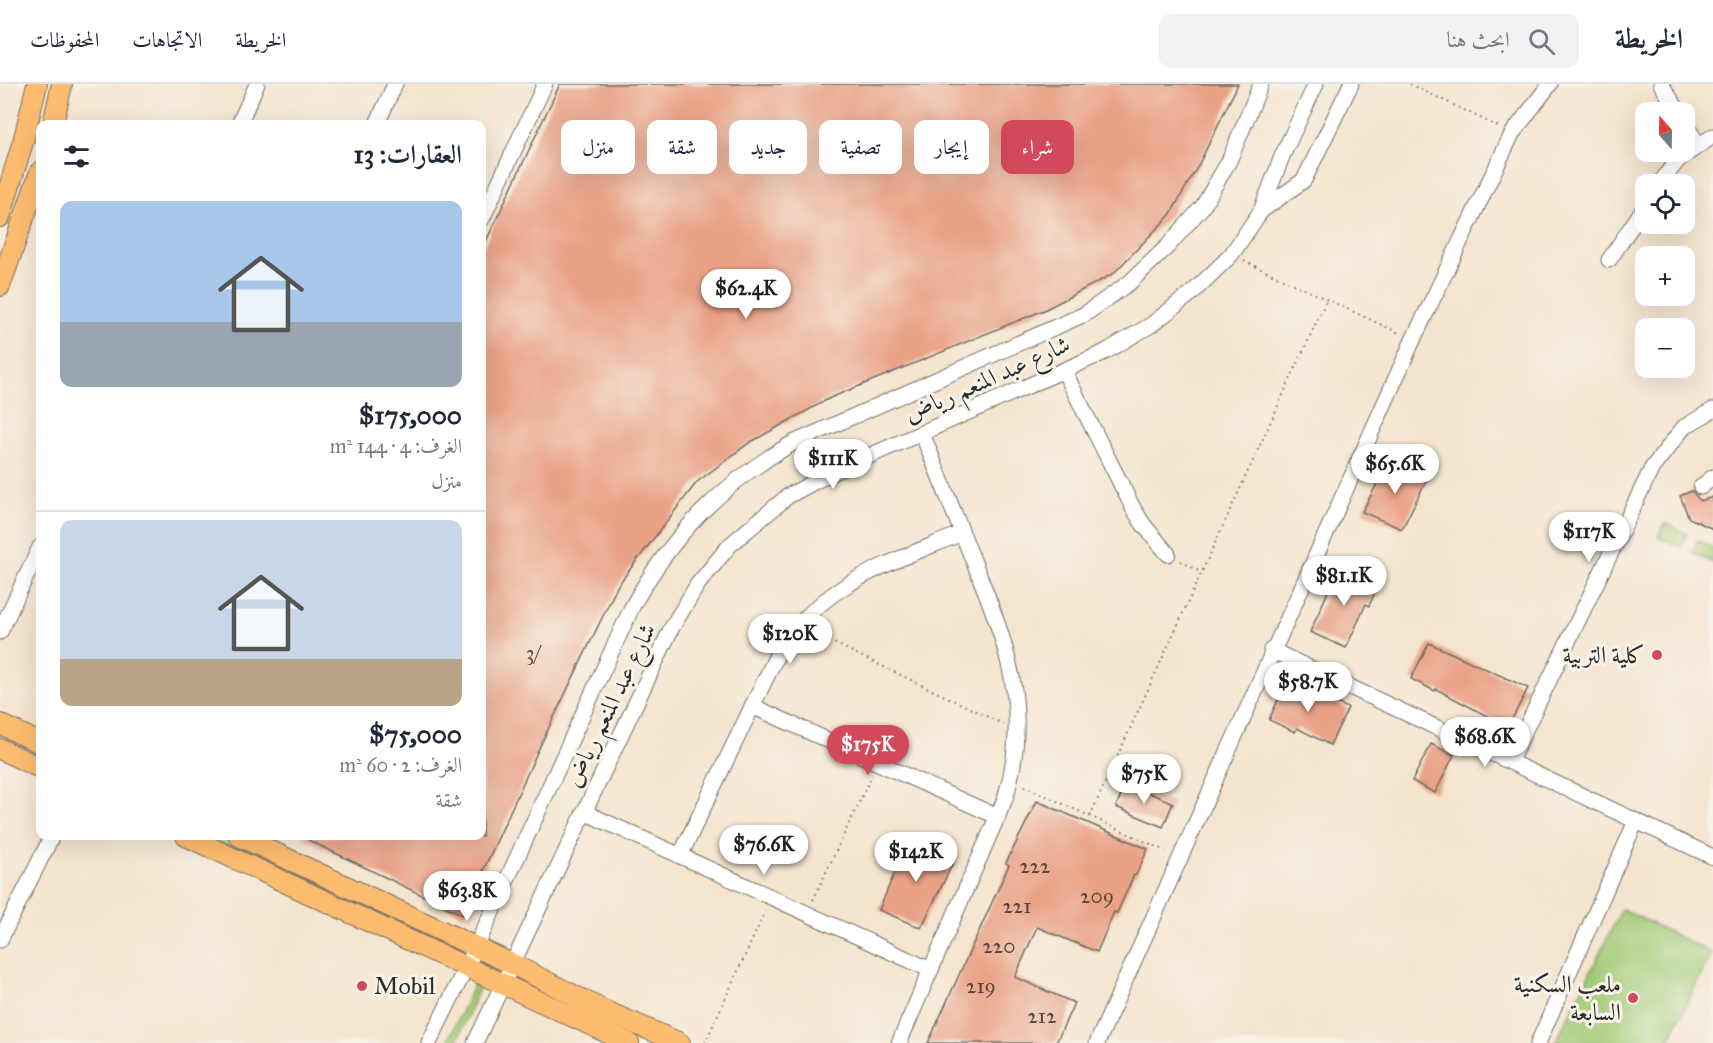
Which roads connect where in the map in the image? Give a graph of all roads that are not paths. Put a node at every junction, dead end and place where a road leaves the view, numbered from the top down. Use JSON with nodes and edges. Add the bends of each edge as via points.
{"nodes":[{"id":1,"x":37,"y":84,"type":"edge"},
{"id":2,"x":62,"y":84,"type":"edge"},
{"id":3,"x":257,"y":84,"type":"edge"},
{"id":4,"x":395,"y":84,"type":"edge"},
{"id":5,"x":544,"y":84,"type":"edge"},
{"id":6,"x":1251,"y":84,"type":"edge"},
{"id":7,"x":1261,"y":84,"type":"edge"},
{"id":8,"x":1316,"y":84,"type":"edge"},
{"id":9,"x":1351,"y":84,"type":"edge"},
{"id":10,"x":1550,"y":84,"type":"edge"},
{"id":11,"x":1661,"y":84,"type":"edge"},
{"id":12,"x":1672,"y":102,"type":"edge"},
{"id":13,"x":1251,"y":103,"type":"junction"},
{"id":14,"x":54,"y":120,"type":"edge"},
{"id":15,"x":240,"y":120,"type":"edge"},
{"id":16,"x":379,"y":120,"type":"edge"},
{"id":17,"x":1713,"y":136,"type":"edge"},
{"id":18,"x":1695,"y":139,"type":"edge"},
{"id":19,"x":1698,"y":144,"type":"junction"},
{"id":20,"x":1667,"y":174,"type":"edge"},
{"id":21,"x":36,"y":183,"type":"edge"},
{"id":22,"x":486,"y":210,"type":"edge"},
{"id":23,"x":1261,"y":211,"type":"junction"},
{"id":24,"x":0,"y":217,"type":"edge"},
{"id":25,"x":1635,"y":221,"type":"edge"},
{"id":26,"x":1609,"y":260,"type":"dead end"},
{"id":27,"x":0,"y":286,"type":"edge"},
{"id":28,"x":1064,"y":371,"type":"junction"},
{"id":29,"x":1713,"y":410,"type":"edge"},
{"id":30,"x":922,"y":433,"type":"junction"},
{"id":31,"x":1713,"y":477,"type":"edge"},
{"id":32,"x":1701,"y":487,"type":"dead end"},
{"id":33,"x":962,"y":533,"type":"junction"},
{"id":34,"x":1168,"y":554,"type":"road end"},
{"id":35,"x":36,"y":555,"type":"edge"},
{"id":36,"x":0,"y":632,"type":"edge"},
{"id":37,"x":1271,"y":650,"type":"junction"},
{"id":38,"x":752,"y":705,"type":"junction"},
{"id":39,"x":0,"y":724,"type":"edge"},
{"id":40,"x":36,"y":741,"type":"edge"},
{"id":41,"x":0,"y":749,"type":"edge"},
{"id":42,"x":1509,"y":761,"type":"junction"},
{"id":43,"x":36,"y":766,"type":"edge"},
{"id":44,"x":584,"y":812,"type":"junction"},
{"id":45,"x":998,"y":817,"type":"junction"},
{"id":46,"x":1636,"y":821,"type":"junction"},
{"id":47,"x":50,"y":840,"type":"edge"},
{"id":48,"x":195,"y":840,"type":"edge"},
{"id":49,"x":248,"y":840,"type":"edge"},
{"id":50,"x":680,"y":856,"type":"junction"},
{"id":51,"x":1713,"y":857,"type":"edge"},
{"id":52,"x":0,"y":940,"type":"edge"},
{"id":53,"x":476,"y":947,"type":"junction"},
{"id":54,"x":512,"y":964,"type":"junction"},
{"id":55,"x":466,"y":967,"type":"junction"},
{"id":56,"x":931,"y":970,"type":"junction"},
{"id":57,"x":502,"y":984,"type":"junction"},
{"id":58,"x":429,"y":1043,"type":"edge"},
{"id":59,"x":475,"y":1043,"type":"edge"},
{"id":60,"x":629,"y":1043,"type":"edge"},
{"id":61,"x":680,"y":1043,"type":"edge"},
{"id":62,"x":899,"y":1043,"type":"edge"},
{"id":63,"x":1097,"y":1043,"type":"edge"},
{"id":64,"x":1538,"y":1043,"type":"edge"}],
"edges":[{"from":1,"to":24,"type":"main road"},
{"from":2,"to":14,"type":"main road"},
{"from":3,"to":15,"type":"street"},
{"from":4,"to":16,"type":"street"},
{"from":5,"to":22,"type":"street"},
{"from":6,"to":13,"type":"street"},
{"from":7,"to":13,"type":"street","name":"شارع عبد المنعم رياض"},
{"from":8,"to":23,"type":"street","name":"شارع عبد المنعم رياض","via":[[1282,154]]},
{"from":9,"to":23,"type":"street","via":[[1304,180]]},
{"from":10,"to":37,"type":"street","via":[[1512,134]]},
{"from":11,"to":12,"type":"street"},
{"from":13,"to":53,"type":"street","name":"شارع عبد المنعم رياض","via":[[1229,161],[1203,206],[1150,266],[1108,300],[793,443],[743,474],[699,512],[662,556],[632,607]]},
{"from":17,"to":19,"type":"street"},
{"from":18,"to":19,"type":"street"},
{"from":19,"to":20,"type":"street"},
{"from":21,"to":27,"type":"main road"},
{"from":23,"to":28,"type":"street","name":"شارع عبد المنعم رياض","via":[[1231,255],[1193,292],[1151,325]]},
{"from":25,"to":26,"type":"street"},
{"from":28,"to":30,"type":"street","name":"شارع عبد المنعم رياض"},
{"from":28,"to":34,"type":"street","via":[[1133,508]]},
{"from":29,"to":42,"type":"street","via":[[1684,427],[1652,468]]},
{"from":30,"to":33,"type":"street"},
{"from":30,"to":44,"type":"street","name":"شارع عبد المنعم رياض","via":[[810,483],[768,511],[730,545],[680,612]]},
{"from":31,"to":32,"type":"street"},
{"from":33,"to":38,"type":"street","via":[[845,584],[828,596],[797,625]]},
{"from":33,"to":45,"type":"street","via":[[1002,634],[1014,682],[1018,731],[1011,780]]},
{"from":35,"to":36,"type":"street"},
{"from":37,"to":42,"type":"street"},
{"from":37,"to":63,"type":"street"},
{"from":38,"to":45,"type":"street"},
{"from":38,"to":50,"type":"street"},
{"from":39,"to":40,"type":"main road"},
{"from":41,"to":43,"type":"main road"},
{"from":42,"to":46,"type":"street"},
{"from":44,"to":50,"type":"street"},
{"from":44,"to":54,"type":"street","name":"شارع عبد المنعم رياض"},
{"from":45,"to":56,"type":"street"},
{"from":46,"to":51,"type":"street"},
{"from":46,"to":64,"type":"street"},
{"from":47,"to":52,"type":"street"},
{"from":48,"to":55,"type":"main road"},
{"from":49,"to":53,"type":"main road"},
{"from":50,"to":56,"type":"street"},
{"from":53,"to":54,"type":"main road"},
{"from":53,"to":55,"type":"street","name":"شارع عبد المنعم رياض"},
{"from":54,"to":57,"type":"street","name":"شارع عبد المنعم رياض"},
{"from":54,"to":61,"type":"main road"},
{"from":55,"to":57,"type":"main road"},
{"from":55,"to":58,"type":"street","name":"شارع عبد المنعم رياض"},
{"from":56,"to":62,"type":"street"},
{"from":57,"to":59,"type":"street","name":"شارع عبد المنعم رياض"},
{"from":57,"to":60,"type":"main road"}]}
